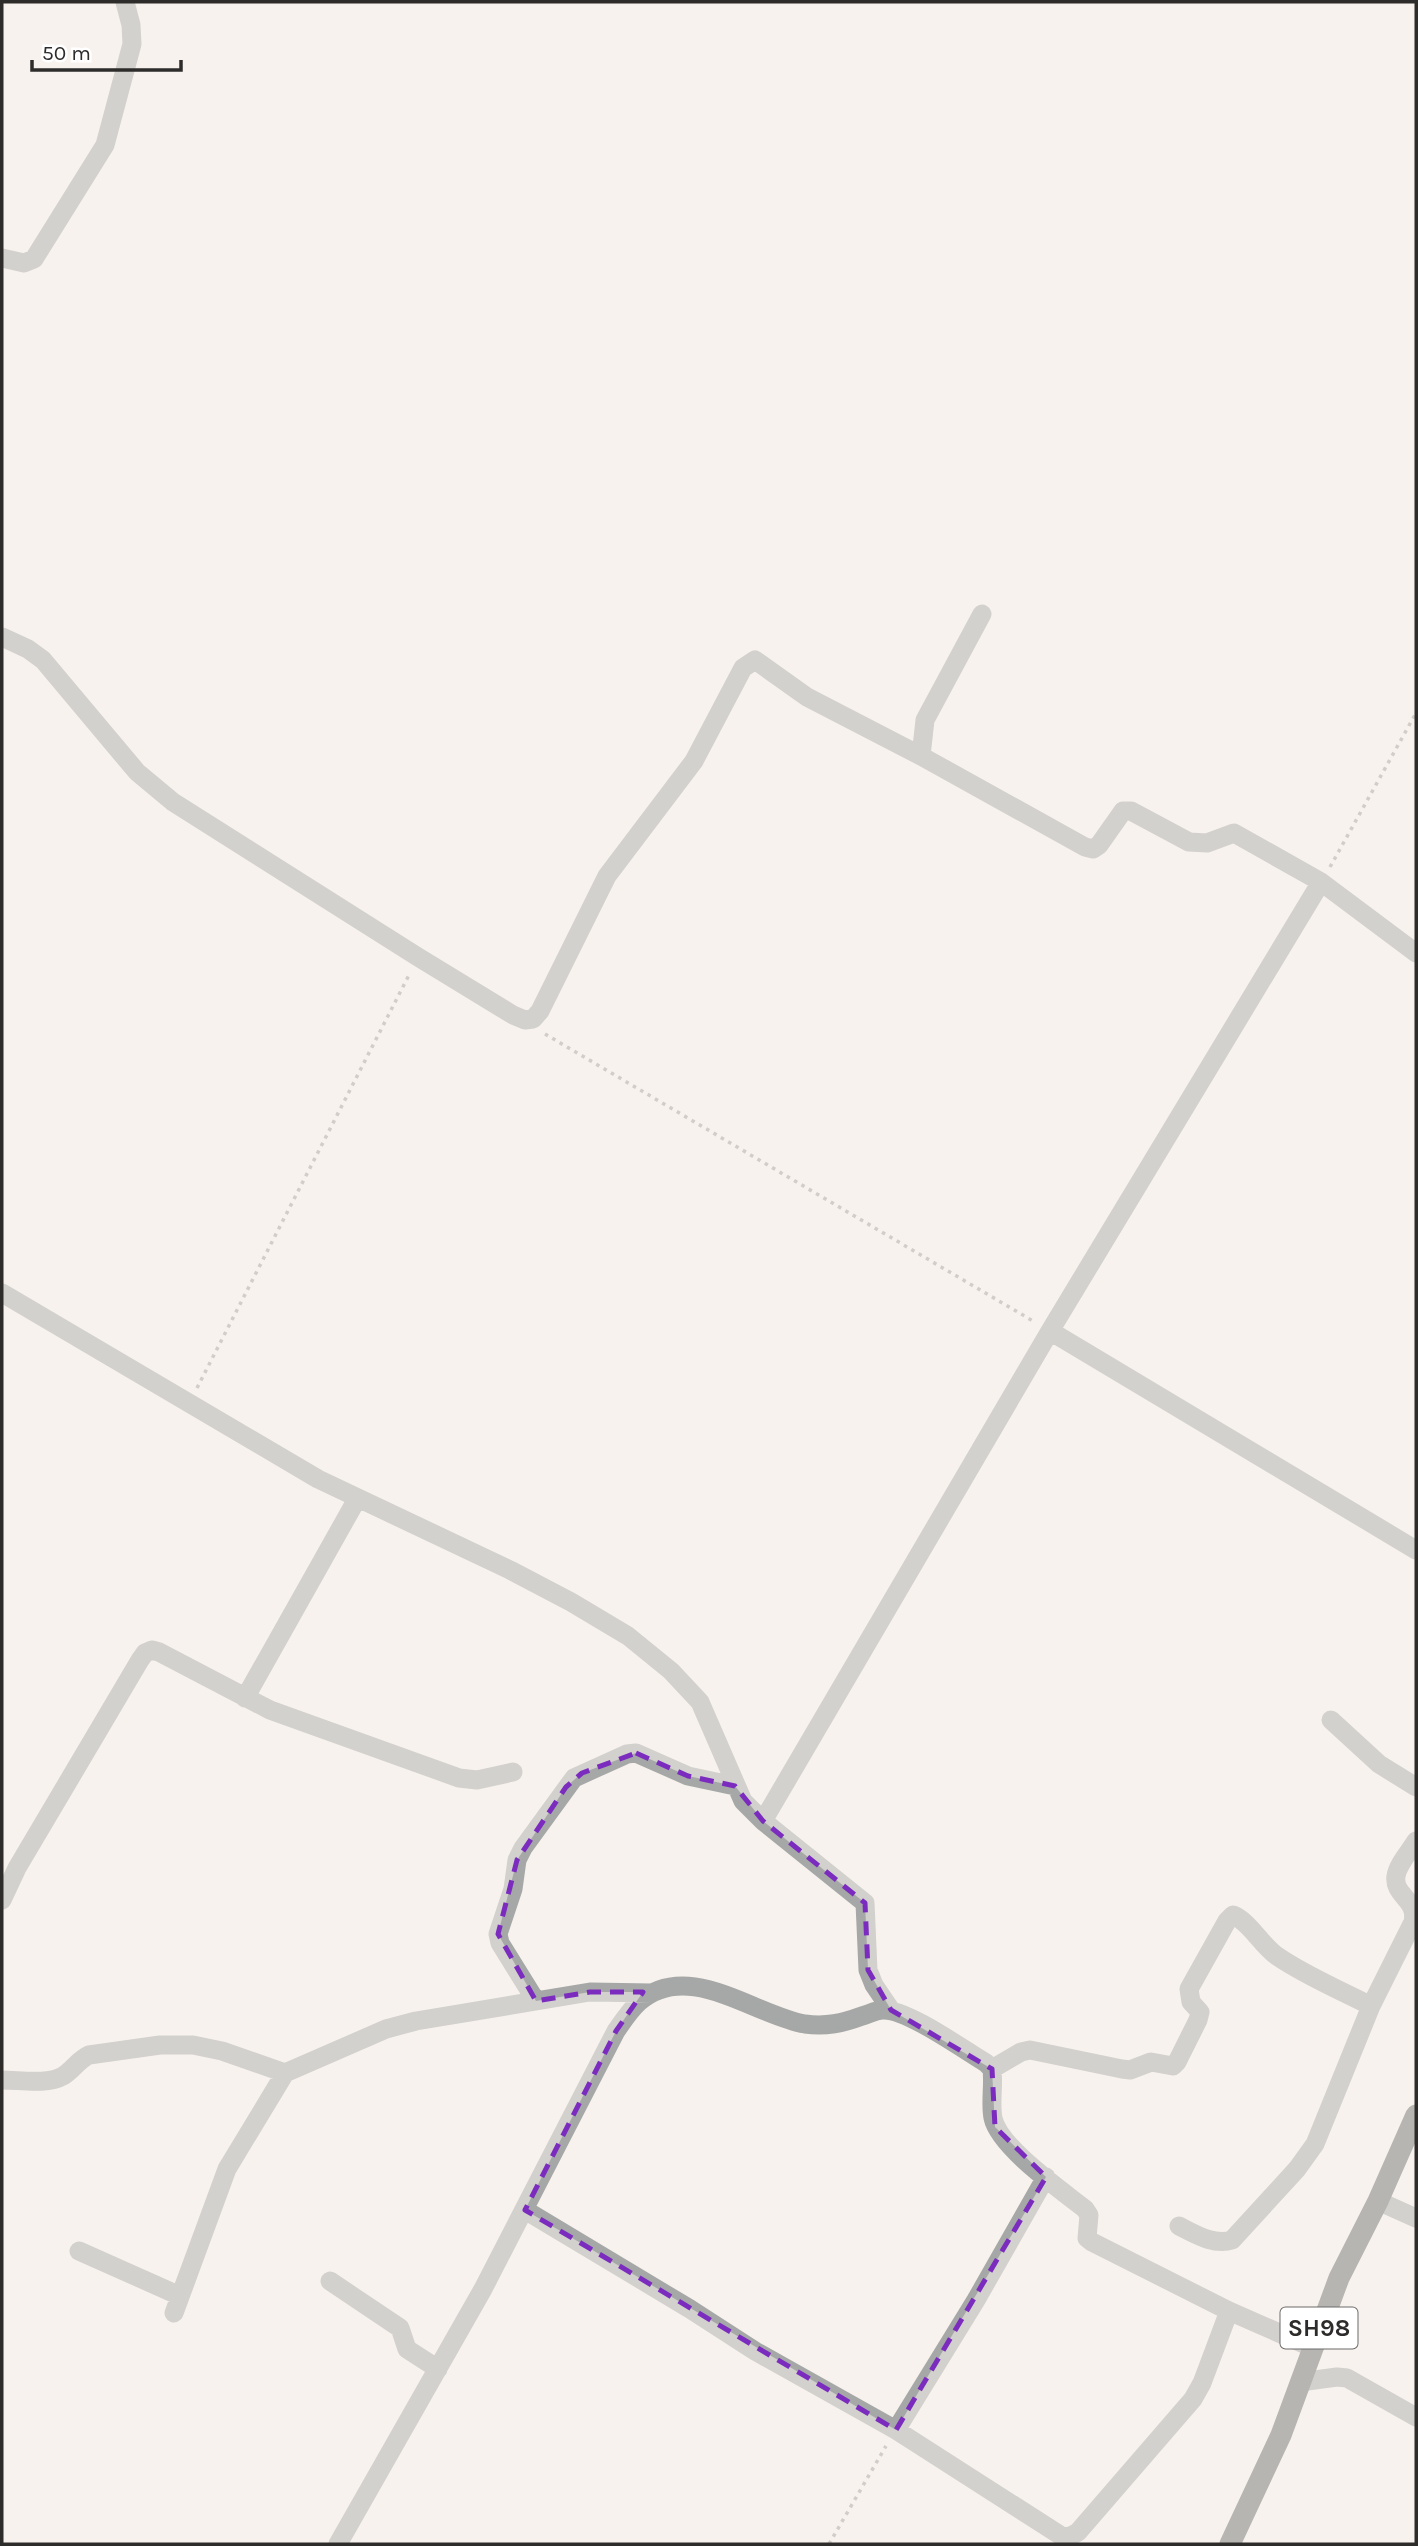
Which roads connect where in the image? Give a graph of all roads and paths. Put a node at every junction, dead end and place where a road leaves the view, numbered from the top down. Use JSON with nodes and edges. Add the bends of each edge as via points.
{"nodes":[{"id":1,"x":125,"y":2,"type":"edge"},
{"id":2,"x":2,"y":258,"type":"edge"},
{"id":3,"x":982,"y":614,"type":"dead end"},
{"id":4,"x":2,"y":637,"type":"edge"},
{"id":5,"x":1416,"y":713,"type":"edge"},
{"id":6,"x":921,"y":756,"type":"junction"},
{"id":7,"x":1321,"y":882,"type":"junction"},
{"id":8,"x":1416,"y":953,"type":"edge"},
{"id":9,"x":418,"y":957,"type":"junction"},
{"id":10,"x":533,"y":1019,"type":"junction"},
{"id":11,"x":2,"y":1293,"type":"edge"},
{"id":12,"x":1050,"y":1331,"type":"junction"},
{"id":13,"x":190,"y":1401,"type":"junction"},
{"id":14,"x":357,"y":1499,"type":"junction"},
{"id":15,"x":1416,"y":1550,"type":"edge"},
{"id":16,"x":245,"y":1698,"type":"junction"},
{"id":17,"x":1331,"y":1720,"type":"dead end"},
{"id":18,"x":513,"y":1772,"type":"dead end"},
{"id":19,"x":735,"y":1786,"type":"junction"},
{"id":20,"x":1416,"y":1787,"type":"edge"},
{"id":21,"x":763,"y":1821,"type":"junction"},
{"id":22,"x":1416,"y":1841,"type":"edge"},
{"id":23,"x":2,"y":1900,"type":"edge"},
{"id":24,"x":652,"y":1993,"type":"junction"},
{"id":25,"x":536,"y":2001,"type":"junction"},
{"id":26,"x":1371,"y":2006,"type":"junction"},
{"id":27,"x":891,"y":2010,"type":"junction"},
{"id":28,"x":992,"y":2069,"type":"junction"},
{"id":29,"x":285,"y":2073,"type":"junction"},
{"id":30,"x":2,"y":2080,"type":"edge"},
{"id":31,"x":1416,"y":2115,"type":"edge"},
{"id":32,"x":1046,"y":2177,"type":"junction"},
{"id":33,"x":1378,"y":2201,"type":"junction"},
{"id":34,"x":525,"y":2210,"type":"junction"},
{"id":35,"x":1416,"y":2218,"type":"edge"},
{"id":36,"x":1179,"y":2226,"type":"dead end"},
{"id":37,"x":79,"y":2251,"type":"dead end"},
{"id":38,"x":330,"y":2281,"type":"dead end"},
{"id":39,"x":1229,"y":2311,"type":"junction"},
{"id":40,"x":1311,"y":2347,"type":"junction"},
{"id":41,"x":438,"y":2369,"type":"junction"},
{"id":42,"x":1300,"y":2382,"type":"junction"},
{"id":43,"x":1416,"y":2417,"type":"edge"},
{"id":44,"x":896,"y":2430,"type":"junction"},
{"id":45,"x":338,"y":2544,"type":"edge"},
{"id":46,"x":829,"y":2544,"type":"edge"},
{"id":47,"x":1230,"y":2544,"type":"edge"}],
"edges":[{"from":1,"to":2,"type":"street","via":[[132,44],[100,156],[34,259],[24,263]]},
{"from":3,"to":6,"type":"street","via":[[925,720]]},
{"from":4,"to":9,"type":"street","via":[[43,660],[154,788]]},
{"from":5,"to":7,"type":"path"},
{"from":6,"to":7,"type":"street","via":[[1093,849],[1123,811],[1131,811],[1189,842],[1207,843],[1234,833]]},
{"from":6,"to":10,"type":"street","via":[[807,697],[755,660],[750,662],[689,768],[607,876]]},
{"from":7,"to":8,"type":"street"},
{"from":7,"to":12,"type":"street"},
{"from":9,"to":10,"type":"street","via":[[513,1014]]},
{"from":9,"to":13,"type":"path"},
{"from":10,"to":12,"type":"path","via":[[546,1034]]},
{"from":11,"to":13,"type":"street"},
{"from":12,"to":15,"type":"street"},
{"from":12,"to":21,"type":"street"},
{"from":13,"to":14,"type":"street"},
{"from":14,"to":16,"type":"street"},
{"from":14,"to":19,"type":"street","via":[[547,1589],[642,1646],[700,1702]]},
{"from":16,"to":18,"type":"street","via":[[458,1778],[477,1780]]},
{"from":16,"to":23,"type":"street","via":[[159,1651],[145,1654]]},
{"from":17,"to":20,"type":"street","via":[[1379,1764]]},
{"from":19,"to":21,"type":"street"},
{"from":19,"to":25,"type":"street","via":[[688,1776],[636,1753],[574,1778],[523,1848],[499,1926],[500,1943]]},
{"from":21,"to":27,"type":"street","via":[[864,1903],[870,1977]]},
{"from":22,"to":26,"type":"street","via":[[1395,1878],[1415,1913]]},
{"from":24,"to":25,"type":"street","via":[[607,1990]]},
{"from":24,"to":27,"type":"street","via":[[696,1987],[792,2021],[818,2025]]},
{"from":24,"to":34,"type":"street","via":[[631,2010],[616,2031]]},
{"from":25,"to":29,"type":"street","via":[[402,2024]]},
{"from":26,"to":28,"type":"street","via":[[1275,1954],[1233,1915],[1189,1989],[1188,1996],[1200,2012],[1173,2066],[1151,2062],[1130,2070],[1030,2050]]},
{"from":26,"to":36,"type":"street","via":[[1315,2144],[1297,2169],[1232,2240],[1212,2241]]},
{"from":27,"to":28,"type":"street"},
{"from":28,"to":32,"type":"street","via":[[995,2127]]},
{"from":29,"to":30,"type":"street","via":[[208,2047],[176,2044],[89,2055],[50,2080]]},
{"from":29,"to":37,"type":"street","via":[[227,2169],[177,2304]]},
{"from":31,"to":33,"type":"main road","number":"SH98"},
{"from":32,"to":39,"type":"street","via":[[1085,2209],[1089,2215],[1087,2238]]},
{"from":32,"to":44,"type":"street"},
{"from":33,"to":35,"type":"street"},
{"from":33,"to":40,"type":"main road","number":"SH98"},
{"from":34,"to":41,"type":"street"},
{"from":34,"to":44,"type":"street","via":[[755,2351]]},
{"from":38,"to":41,"type":"street","via":[[400,2328],[407,2349]]},
{"from":39,"to":40,"type":"street"},
{"from":39,"to":44,"type":"street","via":[[1194,2399],[1071,2536],[1063,2537]]},
{"from":40,"to":42,"type":"main road","number":"SH98"},
{"from":41,"to":45,"type":"street"},
{"from":42,"to":43,"type":"street","via":[[1347,2378]]},
{"from":42,"to":47,"type":"main road","number":"SH98","via":[[1281,2435]]},
{"from":44,"to":46,"type":"path"}]}
